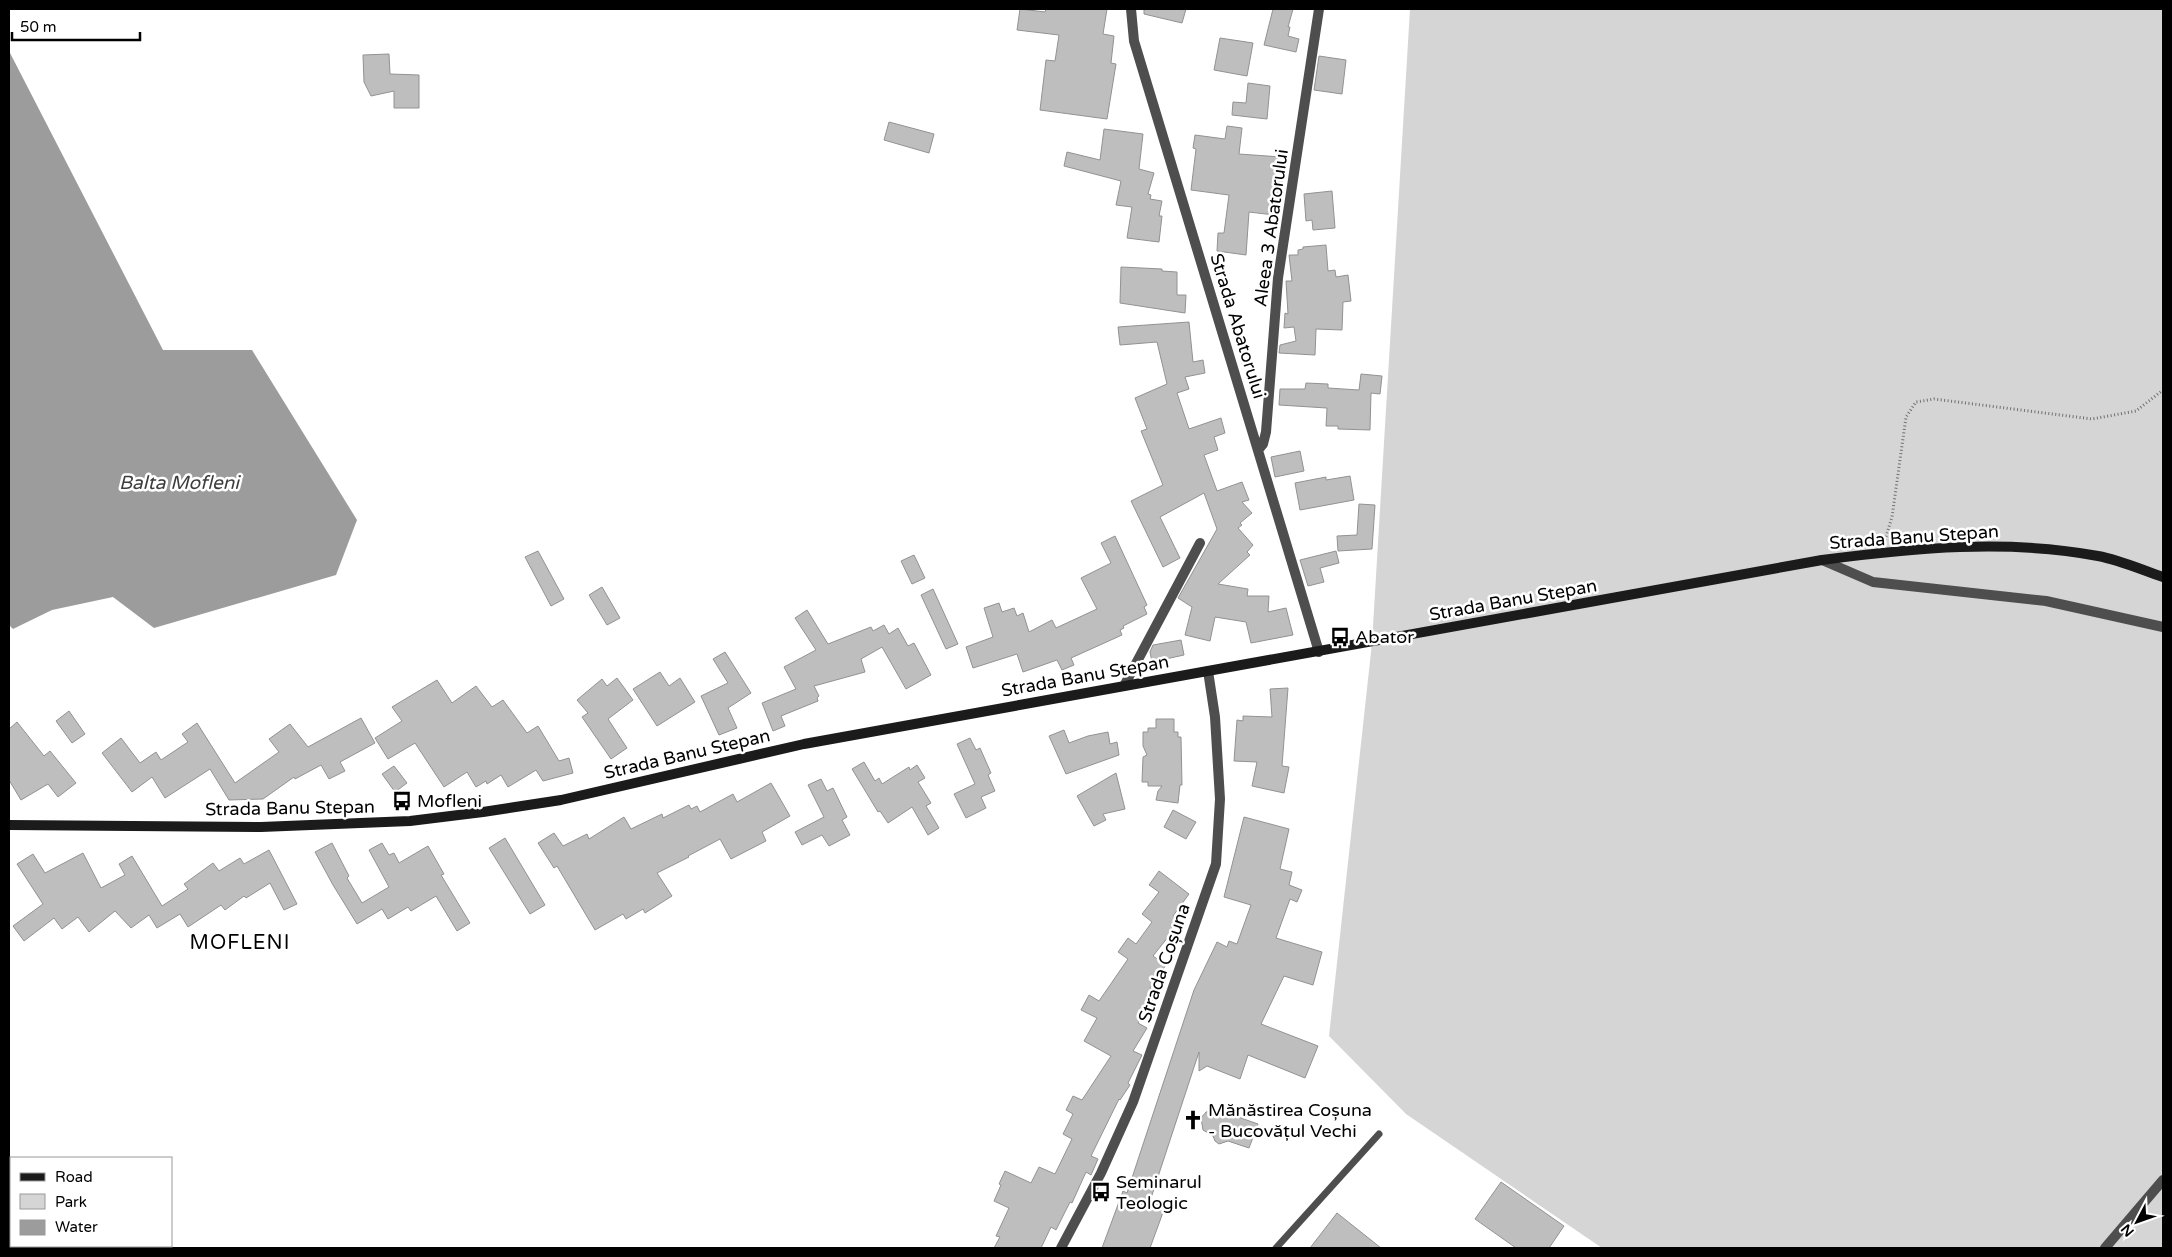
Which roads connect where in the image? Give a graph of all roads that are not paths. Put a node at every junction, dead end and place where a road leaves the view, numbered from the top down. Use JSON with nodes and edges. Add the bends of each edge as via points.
{"nodes":[{"id":1,"x":1131,"y":9,"type":"edge"},
{"id":2,"x":1319,"y":9,"type":"edge"},
{"id":3,"x":1258,"y":450,"type":"junction"},
{"id":4,"x":1200,"y":543,"type":"dead end"},
{"id":5,"x":1822,"y":560,"type":"junction"},
{"id":6,"x":2163,"y":576,"type":"edge"},
{"id":7,"x":2163,"y":627,"type":"edge"},
{"id":8,"x":1319,"y":652,"type":"junction"},
{"id":9,"x":1208,"y":671,"type":"junction"},
{"id":10,"x":1124,"y":686,"type":"junction"},
{"id":11,"x":9,"y":825,"type":"edge"},
{"id":12,"x":1379,"y":1134,"type":"dead end"},
{"id":13,"x":2163,"y":1180,"type":"edge"},
{"id":14,"x":1061,"y":1248,"type":"edge"},
{"id":15,"x":1276,"y":1248,"type":"edge"},
{"id":16,"x":2105,"y":1248,"type":"edge"}],
"edges":[{"from":1,"to":3,"type":"street","name":"Strada Abatorului","via":[[1134,40]]},
{"from":2,"to":3,"type":"street","name":"Aleea 3 Abatorului","via":[[1278,278],[1266,432]]},
{"from":3,"to":8,"type":"street","name":"Strada Abatorului"},
{"from":4,"to":10,"type":"street"},
{"from":5,"to":6,"type":"main road","name":"Strada Banu Stepan","via":[[1881,552],[2007,546],[2099,556]]},
{"from":5,"to":7,"type":"street","via":[[1872,582],[2046,601]]},
{"from":5,"to":8,"type":"main road","name":"Strada Banu Stepan"},
{"from":8,"to":9,"type":"main road","name":"Strada Banu Stepan"},
{"from":9,"to":10,"type":"main road","name":"Strada Banu Stepan"},
{"from":9,"to":14,"type":"street","name":"Strada Coșuna","via":[[1215,717],[1220,800],[1216,864],[1133,1102],[1102,1172]]},
{"from":10,"to":11,"type":"main road","name":"Strada Banu Stepan","via":[[804,744],[561,800],[483,812],[410,821],[261,827]]},
{"from":12,"to":15,"type":"lane"},
{"from":13,"to":16,"type":"street"}]}
